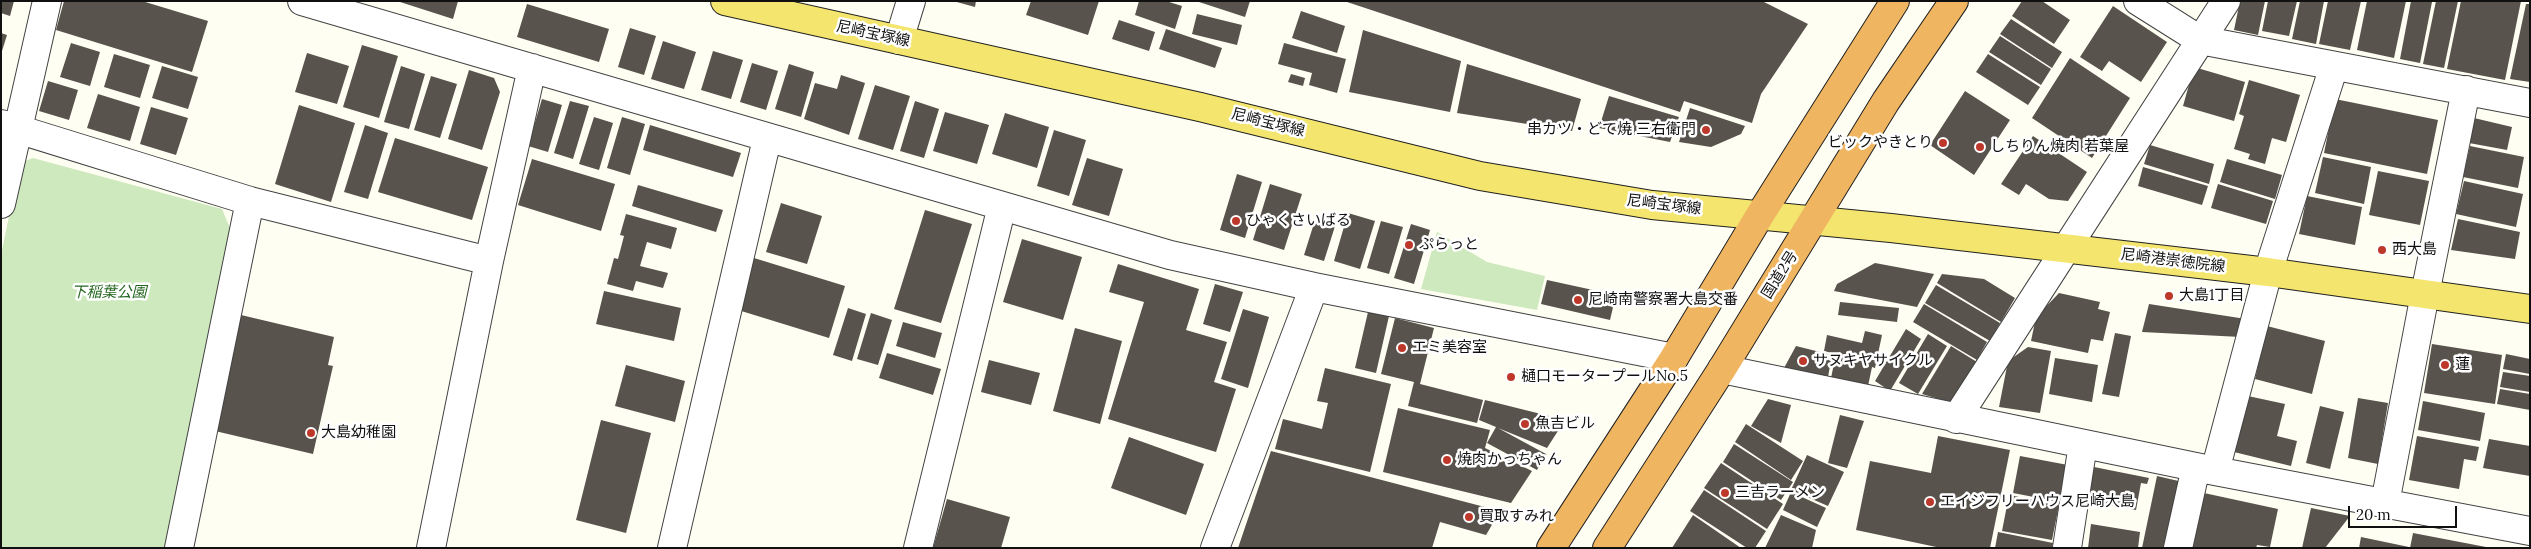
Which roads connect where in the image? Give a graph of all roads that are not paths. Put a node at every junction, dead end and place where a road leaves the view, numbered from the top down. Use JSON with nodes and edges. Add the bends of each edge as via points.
{"nodes":[{"id":1,"x":47,"y":1,"type":"edge"},
{"id":2,"x":302,"y":1,"type":"edge"},
{"id":3,"x":724,"y":1,"type":"edge"},
{"id":4,"x":911,"y":1,"type":"edge"},
{"id":5,"x":1895,"y":1,"type":"edge"},
{"id":6,"x":1954,"y":1,"type":"edge"},
{"id":7,"x":2138,"y":1,"type":"edge"},
{"id":8,"x":2226,"y":1,"type":"edge"},
{"id":9,"x":899,"y":40,"type":"junction"},
{"id":10,"x":2200,"y":40,"type":"junction"},
{"id":11,"x":2334,"y":66,"type":"junction"},
{"id":12,"x":532,"y":68,"type":"junction"},
{"id":13,"x":2466,"y":90,"type":"junction"},
{"id":14,"x":2530,"y":102,"type":"edge"},
{"id":15,"x":9,"y":126,"type":"edge"},
{"id":16,"x":767,"y":138,"type":"junction"},
{"id":17,"x":250,"y":201,"type":"junction"},
{"id":18,"x":1,"y":204,"type":"edge"},
{"id":19,"x":1002,"y":206,"type":"junction"},
{"id":20,"x":1760,"y":215,"type":"junction"},
{"id":21,"x":1815,"y":221,"type":"junction"},
{"id":22,"x":2066,"y":248,"type":"junction"},
{"id":23,"x":489,"y":261,"type":"junction"},
{"id":24,"x":2268,"y":272,"type":"junction"},
{"id":25,"x":1314,"y":287,"type":"junction"},
{"id":26,"x":2424,"y":294,"type":"junction"},
{"id":27,"x":2530,"y":308,"type":"edge"},
{"id":28,"x":1674,"y":358,"type":"junction"},
{"id":29,"x":1722,"y":369,"type":"junction"},
{"id":30,"x":1956,"y":419,"type":"junction"},
{"id":31,"x":2083,"y":444,"type":"junction"},
{"id":32,"x":2206,"y":469,"type":"junction"},
{"id":33,"x":2386,"y":503,"type":"junction"},
{"id":34,"x":2530,"y":531,"type":"edge"},
{"id":35,"x":180,"y":548,"type":"edge"},
{"id":36,"x":432,"y":548,"type":"edge"},
{"id":37,"x":672,"y":548,"type":"edge"},
{"id":38,"x":918,"y":548,"type":"edge"},
{"id":39,"x":1215,"y":548,"type":"edge"},
{"id":40,"x":1551,"y":548,"type":"edge"},
{"id":41,"x":1606,"y":548,"type":"edge"},
{"id":42,"x":2067,"y":548,"type":"edge"},
{"id":43,"x":2178,"y":548,"type":"edge"}],
"edges":[{"from":1,"to":15,"type":"street"},
{"from":2,"to":12,"type":"street"},
{"from":3,"to":9,"type":"main road","name":"尼崎宝塚線"},
{"from":4,"to":9,"type":"street"},
{"from":5,"to":20,"type":"highway"},
{"from":6,"to":21,"type":"highway","name":"国道2号","via":[[1886,102]]},
{"from":7,"to":10,"type":"street"},
{"from":8,"to":10,"type":"street"},
{"from":9,"to":20,"type":"main road","name":"尼崎宝塚線","via":[[1200,107],[1480,176],[1652,205]]},
{"from":10,"to":11,"type":"street"},
{"from":10,"to":22,"type":"street"},
{"from":11,"to":13,"type":"street"},
{"from":11,"to":24,"type":"street"},
{"from":12,"to":16,"type":"street"},
{"from":12,"to":23,"type":"street"},
{"from":13,"to":14,"type":"street"},
{"from":13,"to":26,"type":"street"},
{"from":15,"to":17,"type":"street"},
{"from":15,"to":18,"type":"street"},
{"from":16,"to":19,"type":"street"},
{"from":16,"to":37,"type":"street"},
{"from":17,"to":23,"type":"street"},
{"from":17,"to":35,"type":"street"},
{"from":19,"to":25,"type":"street","via":[[1170,255]]},
{"from":19,"to":38,"type":"street"},
{"from":20,"to":21,"type":"main road","name":"尼崎宝塚線"},
{"from":20,"to":28,"type":"highway"},
{"from":21,"to":22,"type":"main road","name":"尼崎港崇徳院線"},
{"from":21,"to":29,"type":"highway","name":"国道2号"},
{"from":22,"to":24,"type":"main road","name":"尼崎港崇徳院線"},
{"from":22,"to":30,"type":"street"},
{"from":23,"to":36,"type":"street"},
{"from":24,"to":26,"type":"main road","name":"尼崎港崇徳院線"},
{"from":24,"to":32,"type":"street"},
{"from":25,"to":28,"type":"street"},
{"from":25,"to":39,"type":"street"},
{"from":26,"to":27,"type":"main road","name":"尼崎港崇徳院線"},
{"from":26,"to":33,"type":"street"},
{"from":28,"to":40,"type":"highway"},
{"from":29,"to":30,"type":"street"},
{"from":29,"to":41,"type":"highway","name":"国道2号"},
{"from":30,"to":31,"type":"street"},
{"from":31,"to":32,"type":"street"},
{"from":31,"to":42,"type":"street"},
{"from":32,"to":33,"type":"street"},
{"from":32,"to":43,"type":"street"},
{"from":33,"to":34,"type":"street"}]}
